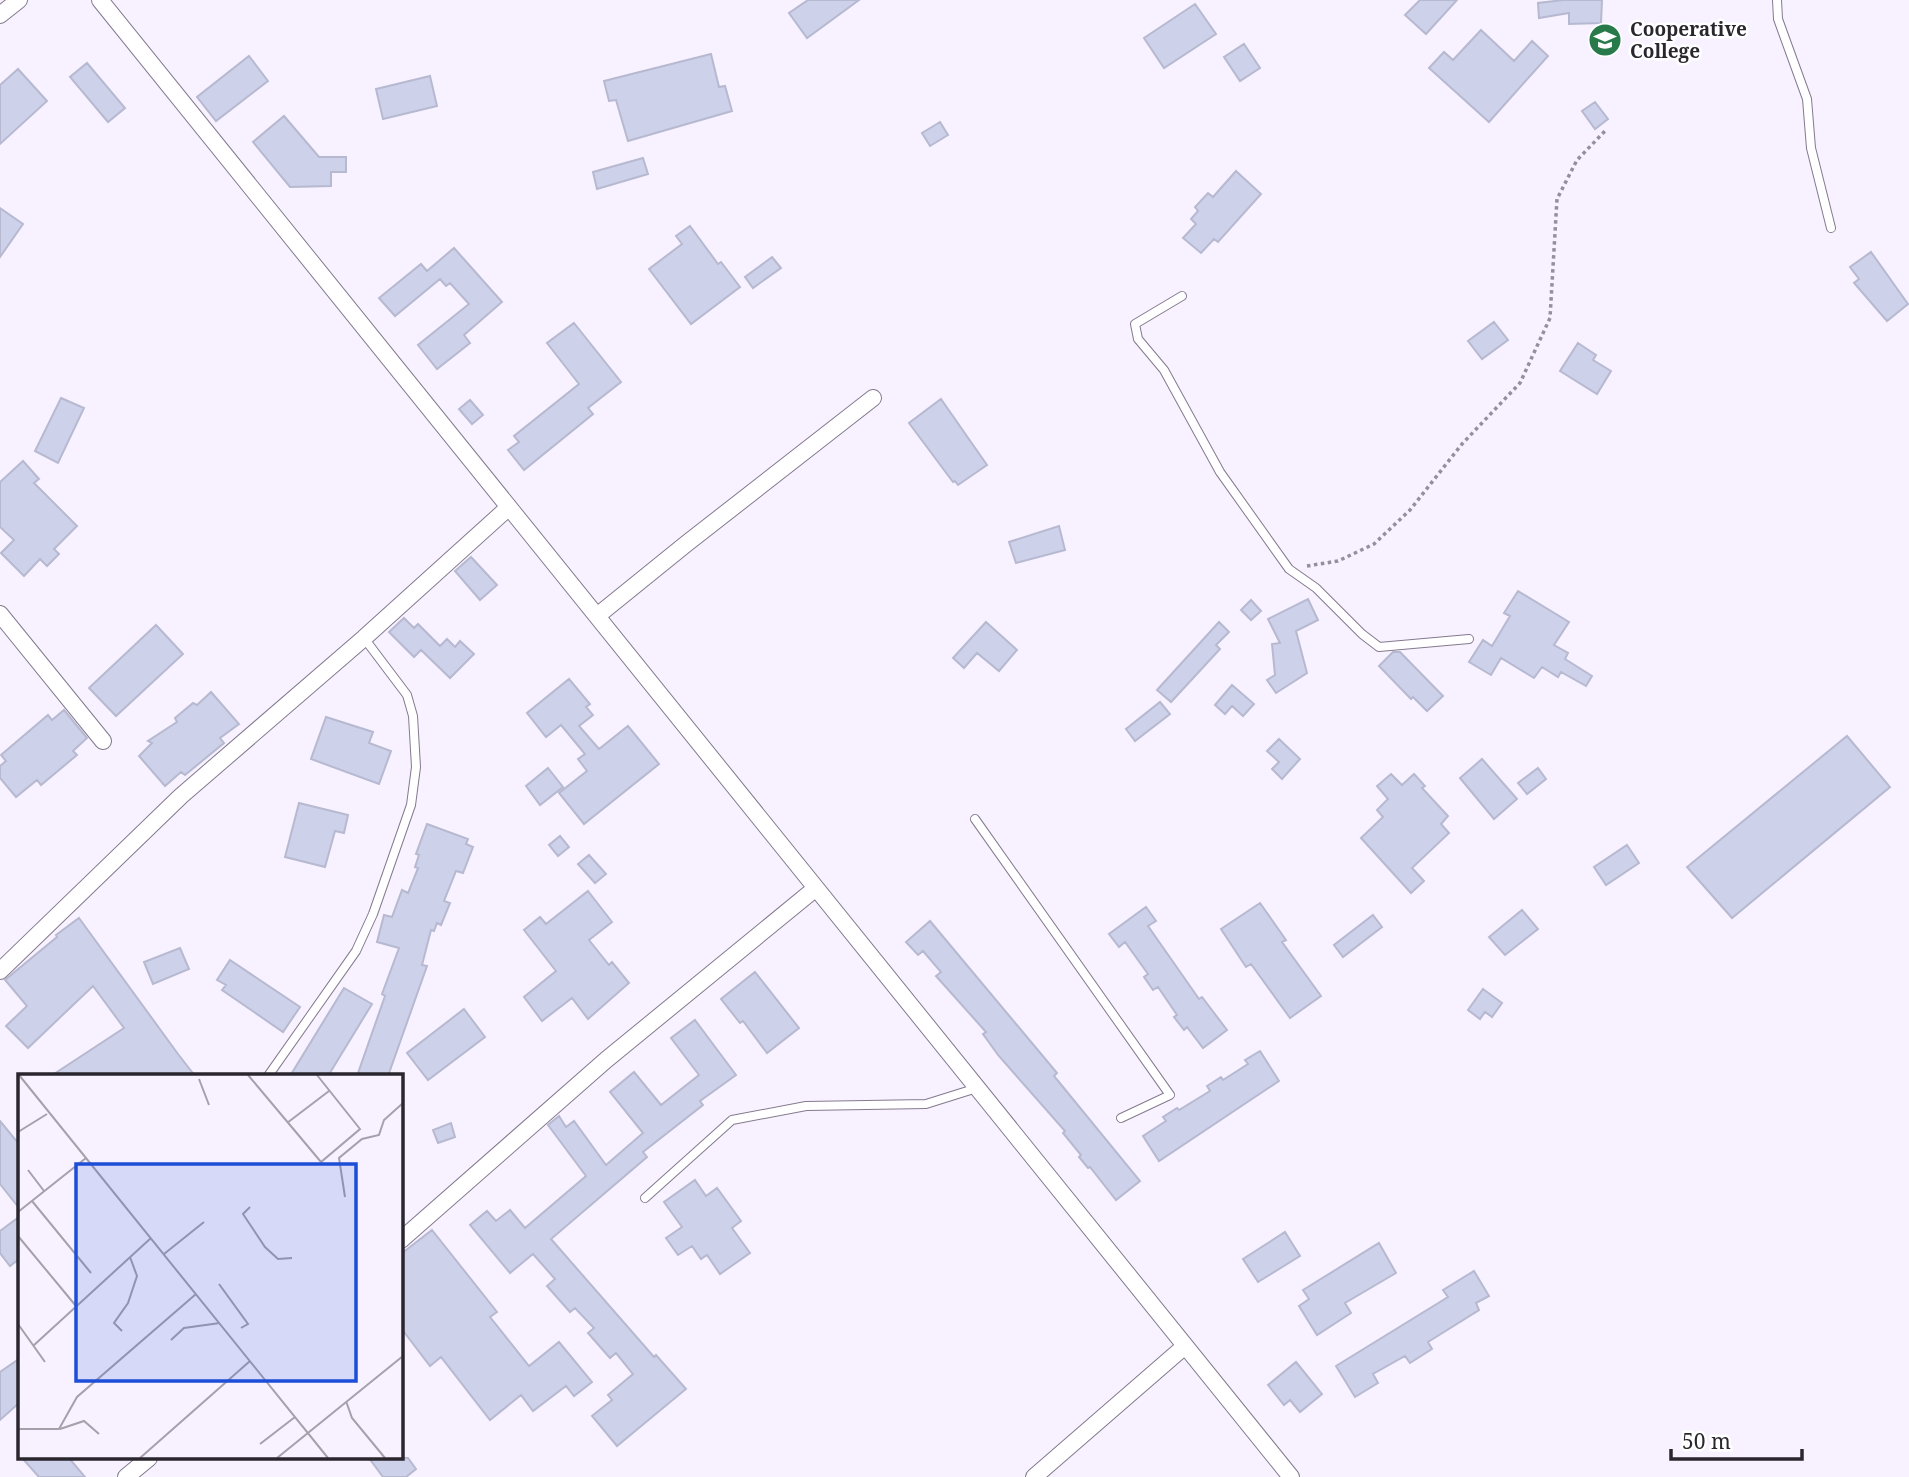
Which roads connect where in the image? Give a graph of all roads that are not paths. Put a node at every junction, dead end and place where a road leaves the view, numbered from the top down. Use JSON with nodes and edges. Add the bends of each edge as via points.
{"nodes":[{"id":1,"x":19,"y":0,"type":"edge"},
{"id":2,"x":100,"y":0,"type":"edge"},
{"id":3,"x":1777,"y":0,"type":"edge"},
{"id":4,"x":0,"y":15,"type":"edge"},
{"id":5,"x":1830,"y":228,"type":"dead end"},
{"id":6,"x":1182,"y":296,"type":"dead end"},
{"id":7,"x":873,"y":398,"type":"dead end"},
{"id":8,"x":509,"y":507,"type":"junction"},
{"id":9,"x":0,"y":614,"type":"edge"},
{"id":10,"x":597,"y":616,"type":"junction"},
{"id":11,"x":364,"y":638,"type":"junction"},
{"id":12,"x":1469,"y":639,"type":"dead end"},
{"id":13,"x":103,"y":741,"type":"dead end"},
{"id":14,"x":975,"y":819,"type":"dead end"},
{"id":15,"x":816,"y":888,"type":"junction"},
{"id":16,"x":0,"y":971,"type":"edge"},
{"id":17,"x":269,"y":1074,"type":"edge"},
{"id":18,"x":977,"y":1088,"type":"junction"},
{"id":19,"x":1121,"y":1118,"type":"dead end"},
{"id":20,"x":645,"y":1198,"type":"dead end"},
{"id":21,"x":402,"y":1239,"type":"edge"},
{"id":22,"x":1185,"y":1346,"type":"junction"},
{"id":23,"x":147,"y":1460,"type":"edge"},
{"id":24,"x":127,"y":1477,"type":"edge"},
{"id":25,"x":1034,"y":1477,"type":"edge"},
{"id":26,"x":1291,"y":1477,"type":"edge"}],
"edges":[{"from":1,"to":4,"type":"street"},
{"from":2,"to":8,"type":"street"},
{"from":3,"to":5,"type":"lane","via":[[1778,19],[1807,99],[1811,148]]},
{"from":6,"to":12,"type":"lane","via":[[1135,324],[1138,339],[1164,370],[1220,472],[1289,569],[1379,647]]},
{"from":7,"to":10,"type":"street"},
{"from":8,"to":10,"type":"street"},
{"from":8,"to":11,"type":"street"},
{"from":9,"to":13,"type":"street"},
{"from":10,"to":15,"type":"street"},
{"from":11,"to":16,"type":"street","via":[[162,813]]},
{"from":11,"to":17,"type":"lane","via":[[407,695],[414,716],[416,767],[411,805],[356,951]]},
{"from":14,"to":19,"type":"lane","via":[[1170,1095]]},
{"from":15,"to":18,"type":"street"},
{"from":15,"to":21,"type":"street","via":[[606,1060]]},
{"from":18,"to":20,"type":"lane","via":[[926,1104],[806,1106],[732,1120]]},
{"from":18,"to":22,"type":"street"},
{"from":22,"to":25,"type":"street"},
{"from":22,"to":26,"type":"street"},
{"from":23,"to":24,"type":"street"}]}
